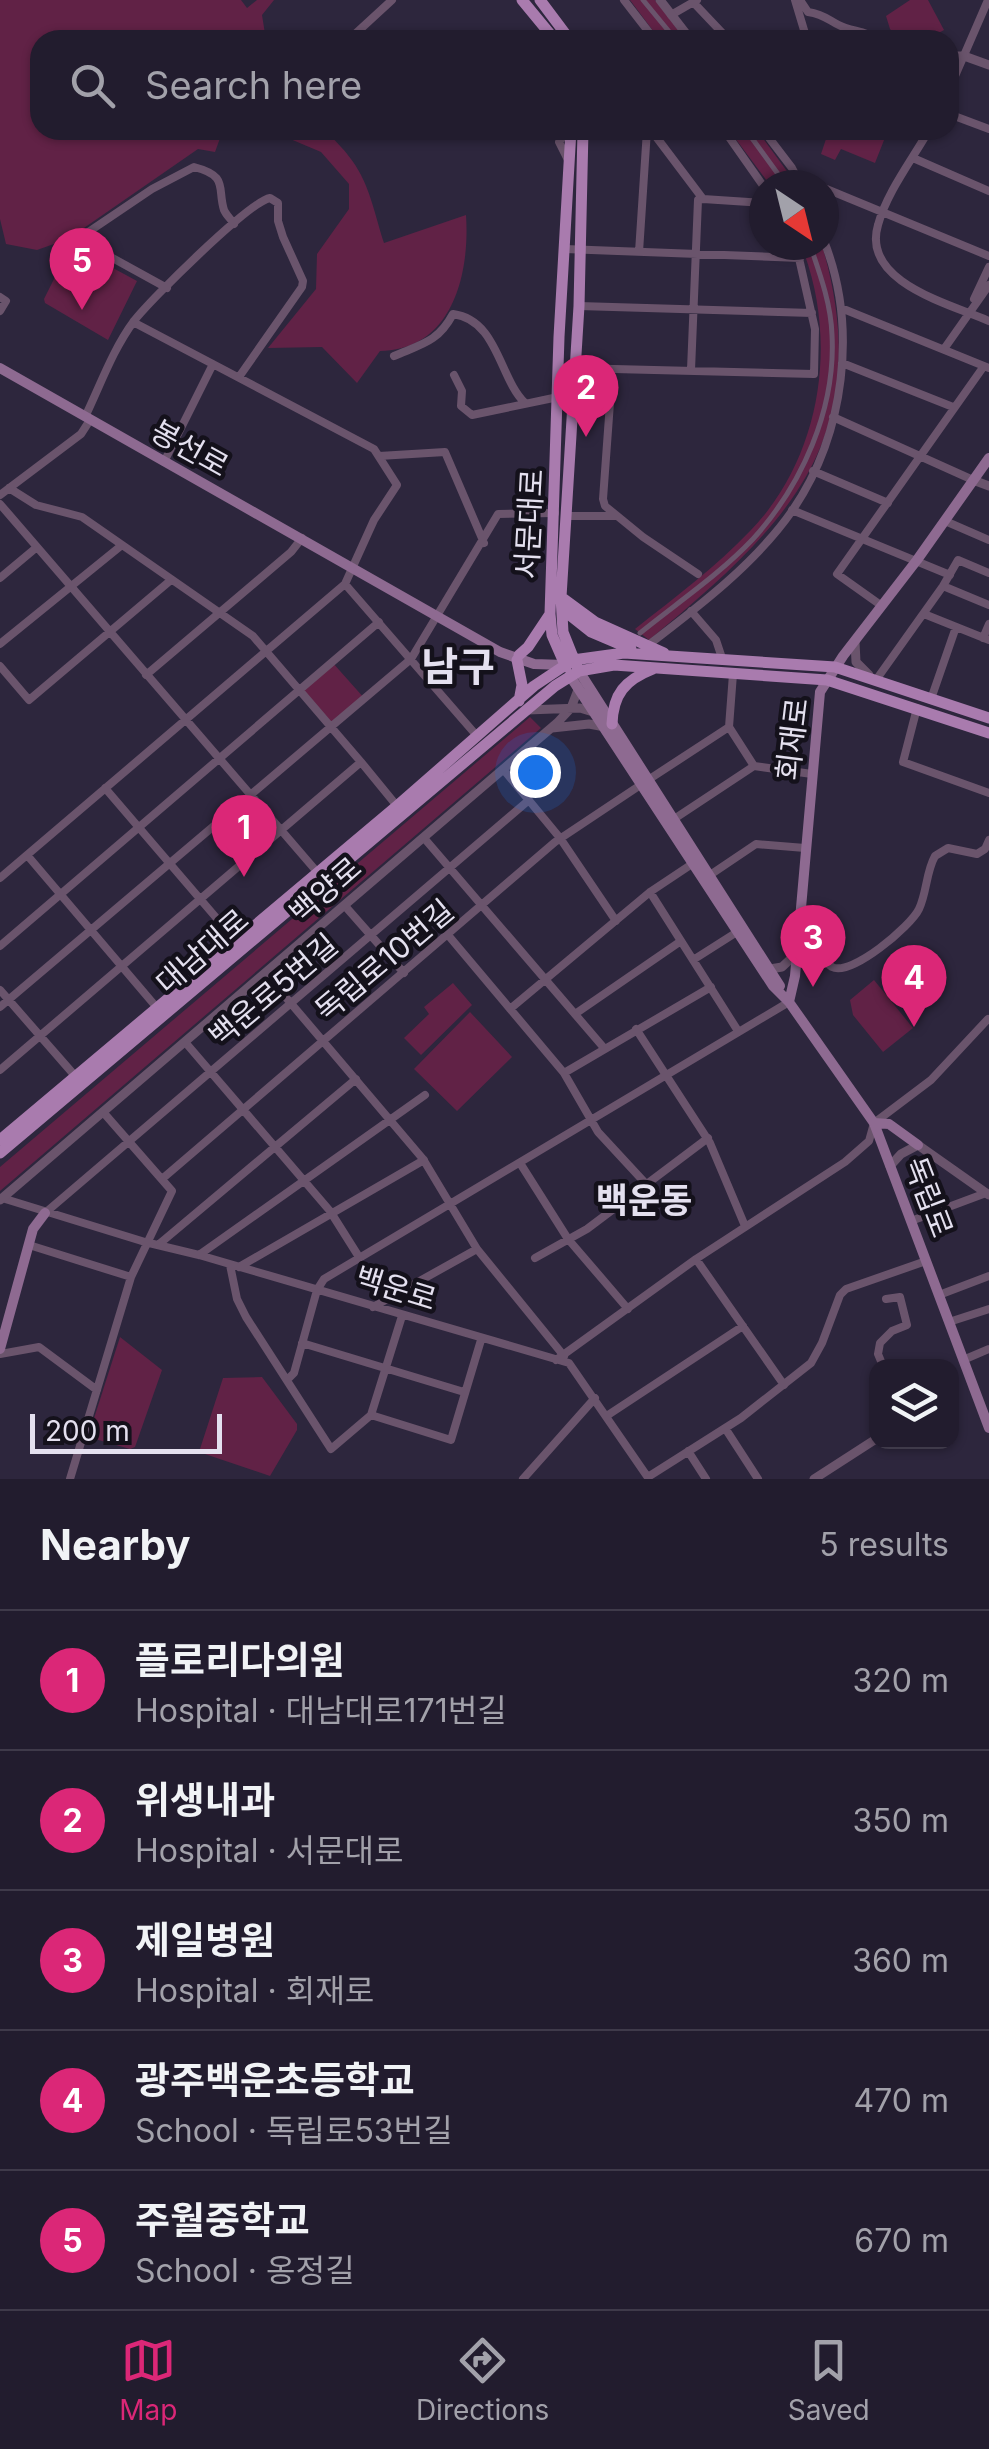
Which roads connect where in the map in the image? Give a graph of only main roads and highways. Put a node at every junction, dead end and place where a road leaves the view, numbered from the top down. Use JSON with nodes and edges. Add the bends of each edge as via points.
{"nodes":[{"id":1,"x":522,"y":0,"type":"edge"},
{"id":2,"x":540,"y":0,"type":"edge"},
{"id":3,"x":548,"y":30,"type":"edge"},
{"id":4,"x":562,"y":30,"type":"edge"},
{"id":5,"x":570,"y":140,"type":"edge"},
{"id":6,"x":583,"y":140,"type":"edge"},
{"id":7,"x":0,"y":368,"type":"edge"},
{"id":8,"x":989,"y":459,"type":"edge"},
{"id":9,"x":561,"y":515,"type":"junction"},
{"id":10,"x":558,"y":607,"type":"junction"},
{"id":11,"x":651,"y":656,"type":"junction"},
{"id":12,"x":518,"y":658,"type":"junction"},
{"id":13,"x":570,"y":666,"type":"junction"},
{"id":14,"x":836,"y":667,"type":"junction"},
{"id":15,"x":827,"y":680,"type":"junction"},
{"id":16,"x":528,"y":707,"type":"junction"},
{"id":17,"x":989,"y":718,"type":"edge"},
{"id":18,"x":609,"y":726,"type":"junction"},
{"id":19,"x":989,"y":732,"type":"edge"},
{"id":20,"x":645,"y":782,"type":"junction"},
{"id":21,"x":240,"y":945,"type":"junction"},
{"id":22,"x":788,"y":1002,"type":"junction"},
{"id":23,"x":80,"y":1080,"type":"junction"},
{"id":24,"x":874,"y":1124,"type":"junction"},
{"id":25,"x":0,"y":1140,"type":"edge"},
{"id":26,"x":918,"y":1146,"type":"road end"},
{"id":27,"x":0,"y":1152,"type":"edge"},
{"id":28,"x":46,"y":1213,"type":"road end"},
{"id":29,"x":0,"y":1351,"type":"edge"},
{"id":30,"x":957,"y":1359,"type":"edge"},
{"id":31,"x":959,"y":1365,"type":"edge"},
{"id":32,"x":989,"y":1428,"type":"edge"}],
"edges":[{"from":1,"to":3,"type":"main road"},
{"from":2,"to":4,"type":"main road"},
{"from":5,"to":9,"type":"main road","name":"서문대로","via":[[558,398]]},
{"from":6,"to":9,"type":"main road","name":"서문대로","via":[[579,306]]},
{"from":7,"to":12,"type":"main road","name":"봉선로"},
{"from":8,"to":14,"type":"main road","name":"회재로"},
{"from":9,"to":10,"type":"main road","name":"서문대로"},
{"from":9,"to":10,"type":"main road","name":"서문대로"},
{"from":10,"to":11,"type":"main road","via":[[590,632]]},
{"from":10,"to":12,"type":"main road"},
{"from":10,"to":13,"type":"main road","name":"서문대로"},
{"from":11,"to":13,"type":"main road","via":[[613,654]]},
{"from":11,"to":14,"type":"main road"},
{"from":11,"to":15,"type":"main road","via":[[733,674]]},
{"from":11,"to":18,"type":"main road","via":[[620,690]]},
{"from":12,"to":13,"type":"main road","name":"봉선로"},
{"from":12,"to":16,"type":"main road"},
{"from":13,"to":16,"type":"main road","name":"대남대로"},
{"from":13,"to":18,"type":"main road","name":"독립로"},
{"from":13,"to":18,"type":"main road","name":"독립로"},
{"from":14,"to":15,"type":"main road","name":"회재로"},
{"from":14,"to":17,"type":"main road"},
{"from":15,"to":19,"type":"main road"},
{"from":15,"to":22,"type":"main road","name":"회재로","via":[[817,702]]},
{"from":16,"to":21,"type":"main road","name":"대남대로"},
{"from":16,"to":21,"type":"main road","name":"대남대로","via":[[478,736]]},
{"from":18,"to":20,"type":"main road","name":"독립로"},
{"from":20,"to":22,"type":"main road","name":"독립로"},
{"from":20,"to":22,"type":"main road","name":"독립로","via":[[692,864]]},
{"from":21,"to":23,"type":"main road","name":"대남대로"},
{"from":21,"to":23,"type":"main road","name":"대남대로"},
{"from":22,"to":24,"type":"main road","name":"독립로"},
{"from":23,"to":25,"type":"main road","name":"대남대로"},
{"from":23,"to":27,"type":"main road","name":"대남대로"},
{"from":24,"to":26,"type":"main road","via":[[889,1124]]},
{"from":24,"to":30,"type":"main road","name":"독립로"},
{"from":28,"to":29,"type":"main road","via":[[35,1223]]},
{"from":31,"to":32,"type":"main road","name":"독립로"}]}
